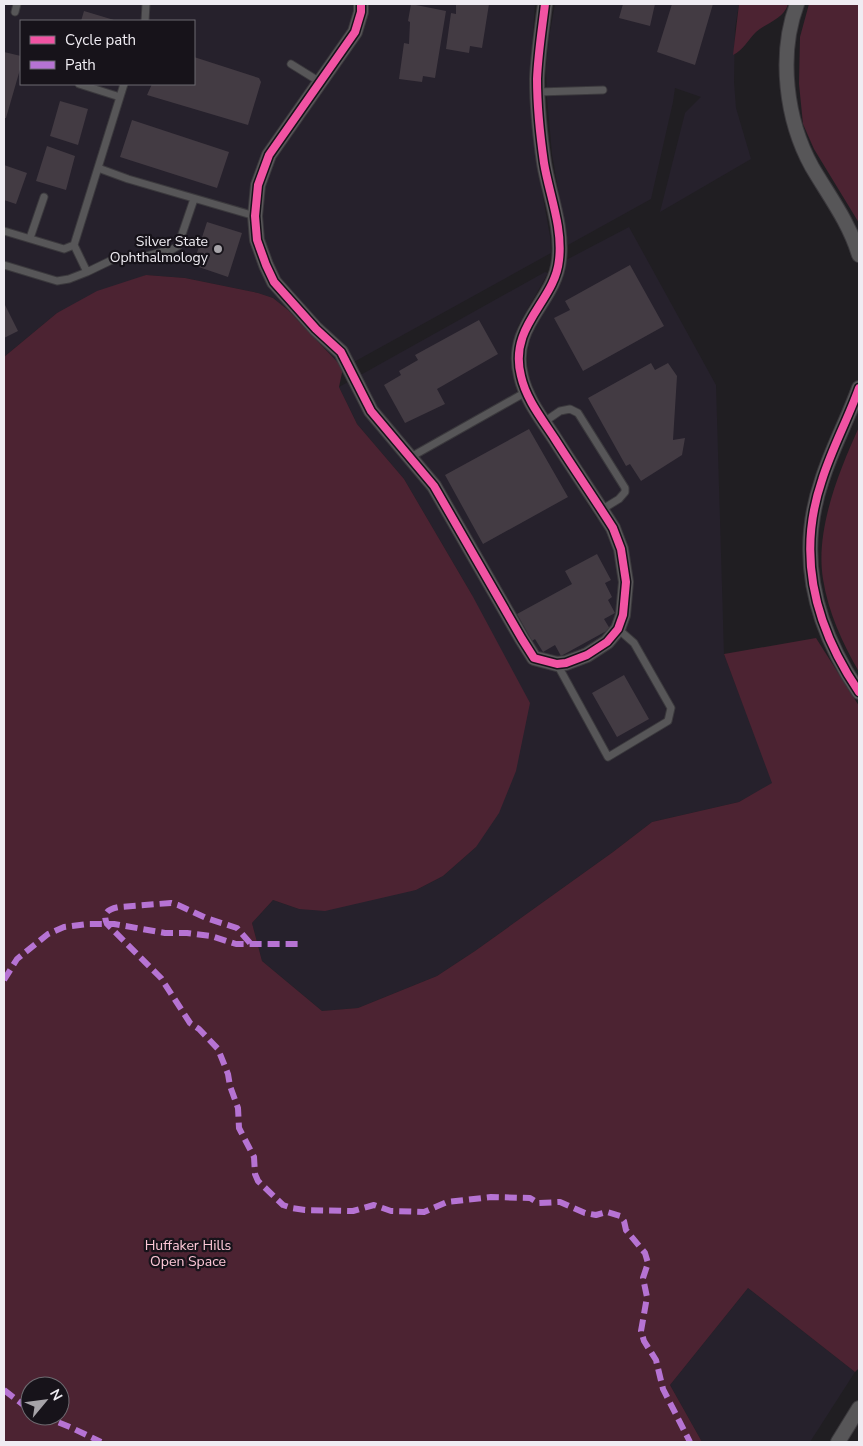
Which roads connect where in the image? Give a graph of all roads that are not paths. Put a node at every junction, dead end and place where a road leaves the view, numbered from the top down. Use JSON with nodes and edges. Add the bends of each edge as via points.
{"nodes":[{"id":1,"x":17,"y":4,"type":"edge"},
{"id":2,"x":146,"y":4,"type":"edge"},
{"id":3,"x":361,"y":4,"type":"edge"},
{"id":4,"x":545,"y":4,"type":"edge"},
{"id":5,"x":796,"y":4,"type":"edge"},
{"id":6,"x":15,"y":12,"type":"dead end"},
{"id":7,"x":145,"y":20,"type":"edge"},
{"id":8,"x":291,"y":64,"type":"dead end"},
{"id":9,"x":320,"y":83,"type":"junction"},
{"id":10,"x":82,"y":85,"type":"edge"},
{"id":11,"x":124,"y":85,"type":"edge"},
{"id":12,"x":602,"y":90,"type":"dead end"},
{"id":13,"x":538,"y":92,"type":"junction"},
{"id":14,"x":120,"y":96,"type":"junction"},
{"id":15,"x":98,"y":168,"type":"junction"},
{"id":16,"x":44,"y":197,"type":"dead end"},
{"id":17,"x":194,"y":199,"type":"junction"},
{"id":18,"x":255,"y":216,"type":"junction"},
{"id":19,"x":4,"y":230,"type":"edge"},
{"id":20,"x":30,"y":238,"type":"junction"},
{"id":21,"x":74,"y":246,"type":"junction"},
{"id":22,"x":859,"y":255,"type":"edge"},
{"id":23,"x":4,"y":265,"type":"edge"},
{"id":24,"x":86,"y":272,"type":"junction"},
{"id":25,"x":859,"y":388,"type":"edge"},
{"id":26,"x":526,"y":392,"type":"junction"},
{"id":27,"x":544,"y":422,"type":"junction"},
{"id":28,"x":409,"y":458,"type":"junction"},
{"id":29,"x":601,"y":510,"type":"junction"},
{"id":30,"x":618,"y":629,"type":"junction"},
{"id":31,"x":557,"y":664,"type":"junction"},
{"id":32,"x":859,"y":692,"type":"edge"},
{"id":33,"x":859,"y":1408,"type":"edge"},
{"id":34,"x":838,"y":1442,"type":"edge"}],
"edges":[{"from":1,"to":6,"type":"lane"},
{"from":2,"to":7,"type":"lane"},
{"from":3,"to":9,"type":"street","via":[[355,32]]},
{"from":4,"to":13,"type":"street"},
{"from":5,"to":22,"type":"street","via":[[787,64],[793,121],[801,146],[850,230]]},
{"from":8,"to":9,"type":"lane"},
{"from":9,"to":18,"type":"street","via":[[269,155],[258,186]]},
{"from":10,"to":14,"type":"lane"},
{"from":11,"to":14,"type":"lane"},
{"from":12,"to":13,"type":"lane"},
{"from":13,"to":26,"type":"street","via":[[543,156],[560,248],[556,275],[524,332],[520,346],[520,376]]},
{"from":14,"to":15,"type":"lane"},
{"from":15,"to":17,"type":"lane"},
{"from":15,"to":21,"type":"lane"},
{"from":16,"to":20,"type":"lane"},
{"from":17,"to":18,"type":"lane"},
{"from":17,"to":24,"type":"lane","via":[[178,246],[139,258],[114,259]]},
{"from":18,"to":28,"type":"street","via":[[258,240],[274,282],[341,352],[371,411]]},
{"from":19,"to":20,"type":"lane"},
{"from":20,"to":21,"type":"lane","via":[[64,249]]},
{"from":21,"to":24,"type":"lane"},
{"from":23,"to":24,"type":"lane","via":[[57,281]]},
{"from":25,"to":32,"type":"street","via":[[821,480],[814,504],[809,550],[816,603],[825,629]]},
{"from":26,"to":27,"type":"street"},
{"from":26,"to":28,"type":"lane"},
{"from":27,"to":29,"type":"street"},
{"from":27,"to":29,"type":"lane","via":[[570,409],[578,413],[625,488],[619,499]]},
{"from":28,"to":31,"type":"street","via":[[434,486],[534,658]]},
{"from":29,"to":30,"type":"street","via":[[613,528],[626,582],[623,615]]},
{"from":30,"to":31,"type":"street","via":[[607,642],[587,654]]},
{"from":30,"to":31,"type":"lane","via":[[634,643],[671,708],[668,721],[608,756]]},
{"from":33,"to":34,"type":"street"}]}
